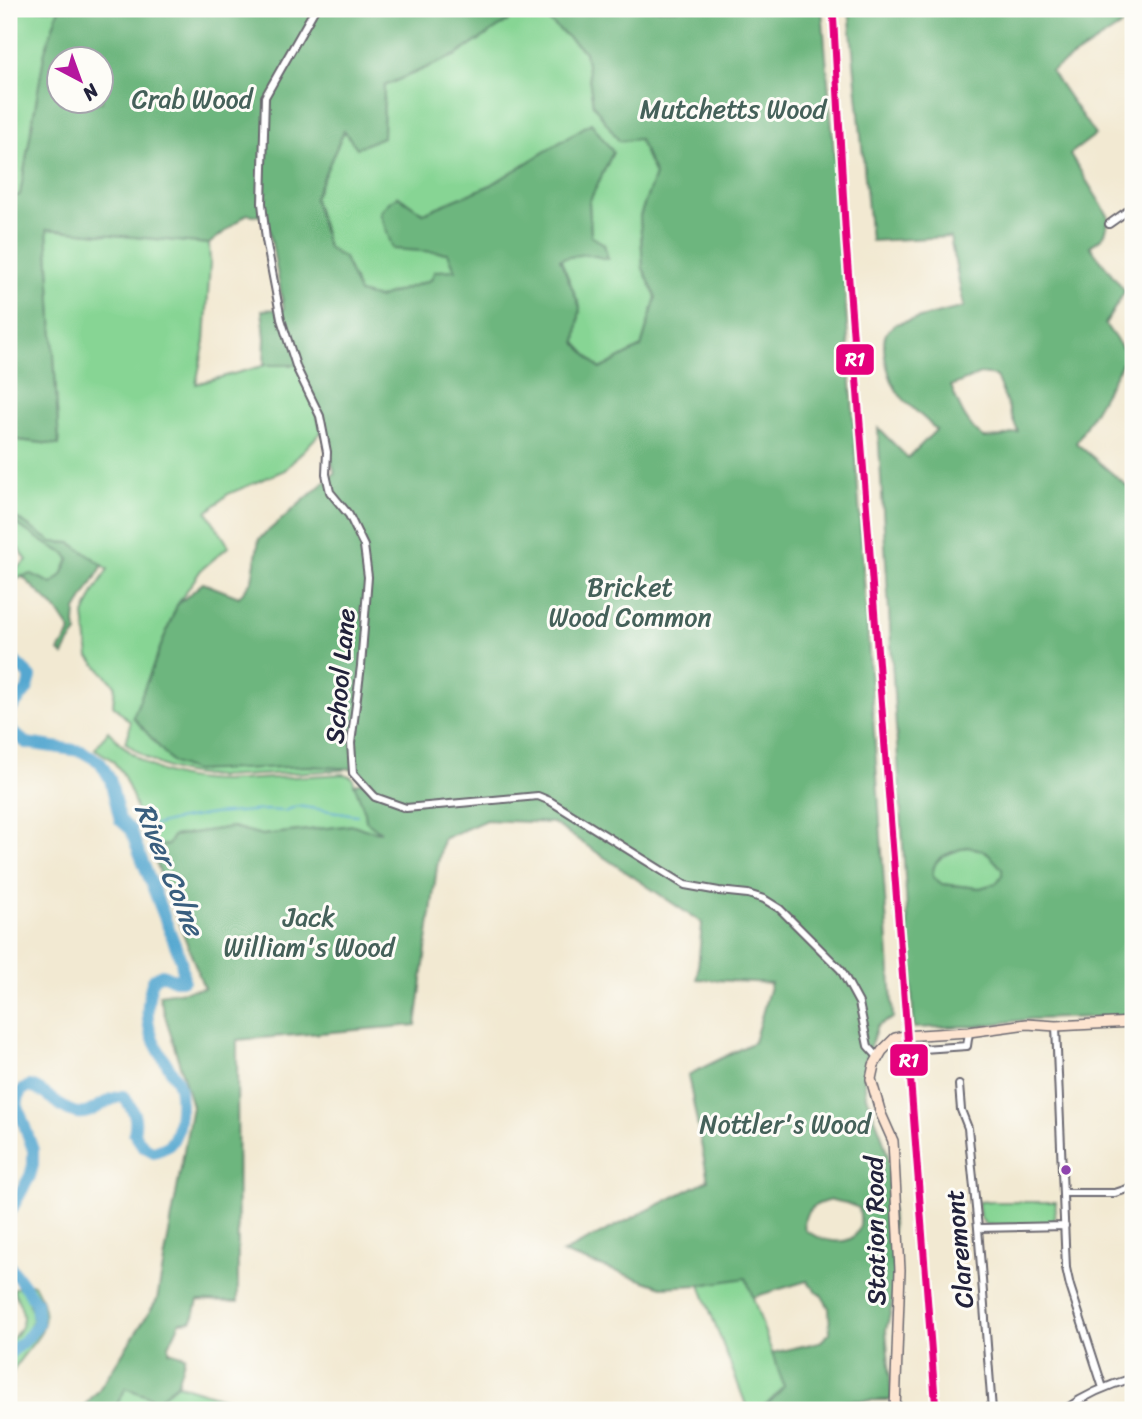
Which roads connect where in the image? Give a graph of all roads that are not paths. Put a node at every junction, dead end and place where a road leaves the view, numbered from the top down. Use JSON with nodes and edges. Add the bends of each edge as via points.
{"nodes":[{"id":1,"x":315,"y":9,"type":"edge"},
{"id":2,"x":1133,"y":207,"type":"edge"},
{"id":3,"x":1109,"y":224,"type":"dead end"},
{"id":4,"x":1133,"y":1023,"type":"edge"},
{"id":5,"x":1056,"y":1026,"type":"junction"},
{"id":6,"x":969,"y":1032,"type":"junction"},
{"id":7,"x":923,"y":1049,"type":"dead end"},
{"id":8,"x":878,"y":1057,"type":"junction"},
{"id":9,"x":960,"y":1085,"type":"dead end"},
{"id":10,"x":1133,"y":1188,"type":"edge"},
{"id":11,"x":1064,"y":1193,"type":"junction"},
{"id":12,"x":1065,"y":1226,"type":"junction"},
{"id":13,"x":978,"y":1228,"type":"junction"},
{"id":14,"x":1133,"y":1378,"type":"edge"},
{"id":15,"x":1103,"y":1388,"type":"junction"},
{"id":16,"x":895,"y":1410,"type":"edge"},
{"id":17,"x":992,"y":1410,"type":"edge"},
{"id":18,"x":1064,"y":1410,"type":"edge"}],
"edges":[{"from":1,"to":8,"type":"street","name":"School Lane","via":[[265,97],[262,203],[281,319],[297,369],[320,416],[330,492],[349,515],[369,577],[351,743],[353,773],[375,797],[406,808],[538,796],[685,885],[764,899],[841,970],[859,1003],[868,1046]]},
{"from":2,"to":3,"type":"street"},
{"from":4,"to":5,"type":"street"},
{"from":5,"to":6,"type":"street","via":[[1027,1024]]},
{"from":5,"to":11,"type":"street"},
{"from":6,"to":7,"type":"street","via":[[967,1046]]},
{"from":6,"to":8,"type":"street","via":[[898,1037]]},
{"from":8,"to":16,"type":"street","name":"Station Road","via":[[871,1079],[893,1141],[896,1181],[900,1270]]},
{"from":9,"to":13,"type":"street","name":"Claremont"},
{"from":10,"to":11,"type":"street","via":[[1115,1193]]},
{"from":11,"to":12,"type":"street"},
{"from":12,"to":13,"type":"street"},
{"from":12,"to":15,"type":"street","via":[[1070,1286]]},
{"from":13,"to":17,"type":"street","name":"Claremont"},
{"from":14,"to":15,"type":"street"},
{"from":15,"to":18,"type":"street"}]}
